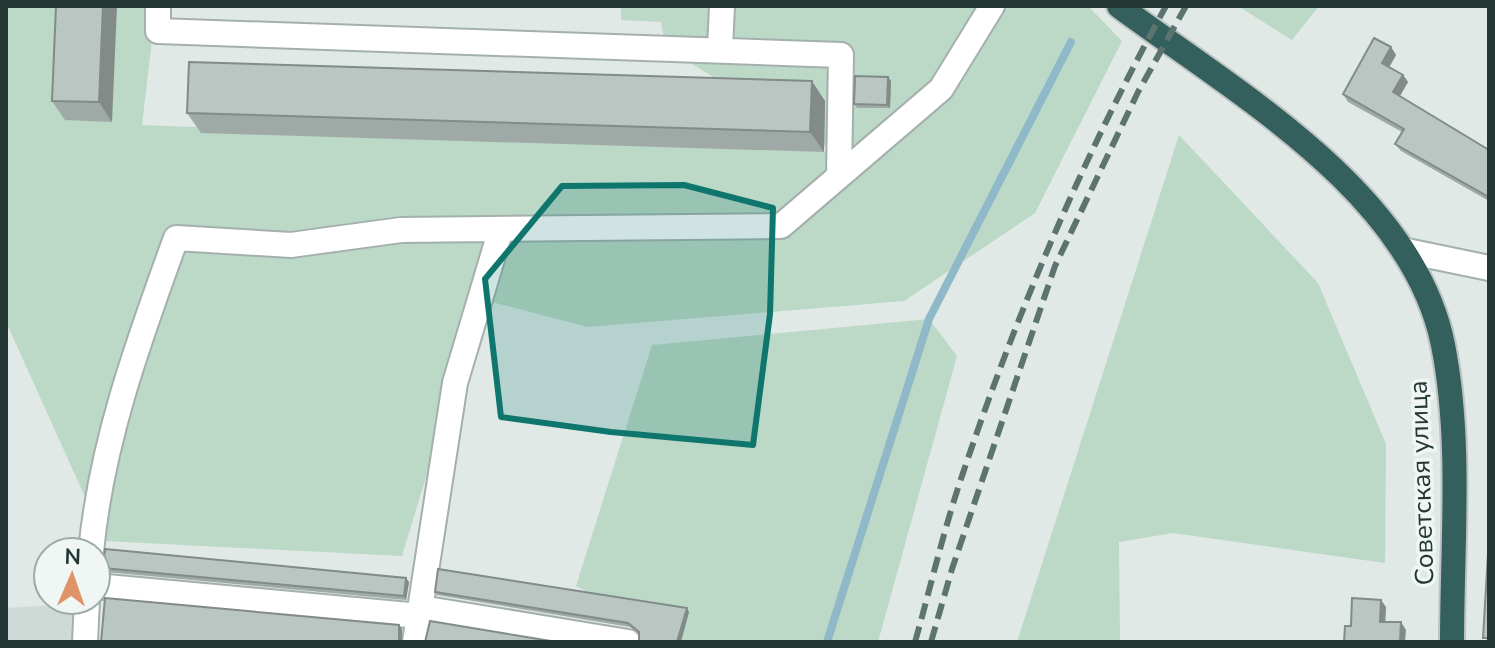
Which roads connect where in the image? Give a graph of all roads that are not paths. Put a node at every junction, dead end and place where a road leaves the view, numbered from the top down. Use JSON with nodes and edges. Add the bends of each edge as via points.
{"nodes":[{"id":1,"x":158,"y":6,"type":"edge"},
{"id":2,"x":722,"y":6,"type":"edge"},
{"id":3,"x":992,"y":6,"type":"edge"},
{"id":4,"x":1119,"y":6,"type":"edge"},
{"id":5,"x":720,"y":49,"type":"junction"},
{"id":6,"x":839,"y":176,"type":"junction"},
{"id":7,"x":501,"y":229,"type":"junction"},
{"id":8,"x":1407,"y":251,"type":"junction"},
{"id":9,"x":1489,"y":268,"type":"edge"},
{"id":10,"x":93,"y":536,"type":"edge"},
{"id":11,"x":112,"y":587,"type":"edge"},
{"id":12,"x":420,"y":612,"type":"junction"},
{"id":13,"x":86,"y":616,"type":"edge"},
{"id":14,"x":85,"y":642,"type":"edge"},
{"id":15,"x":415,"y":642,"type":"edge"},
{"id":16,"x":628,"y":642,"type":"edge"},
{"id":17,"x":1452,"y":642,"type":"edge"}],
"edges":[{"from":1,"to":5,"type":"street","via":[[158,31]]},
{"from":2,"to":5,"type":"street"},
{"from":3,"to":6,"type":"street","via":[[941,89]]},
{"from":4,"to":8,"type":"highway","name":"Советская улица","via":[[1318,154]]},
{"from":5,"to":6,"type":"street","via":[[841,55]]},
{"from":6,"to":7,"type":"street","via":[[781,226]]},
{"from":7,"to":10,"type":"street","via":[[401,230],[291,245],[176,238],[103,467]]},
{"from":7,"to":12,"type":"street","via":[[455,383]]},
{"from":8,"to":9,"type":"street"},
{"from":8,"to":17,"type":"highway","name":"Советская улица","via":[[1443,343],[1452,419]]},
{"from":11,"to":12,"type":"street"},
{"from":12,"to":15,"type":"street"},
{"from":12,"to":16,"type":"street"},
{"from":13,"to":14,"type":"street"}]}
